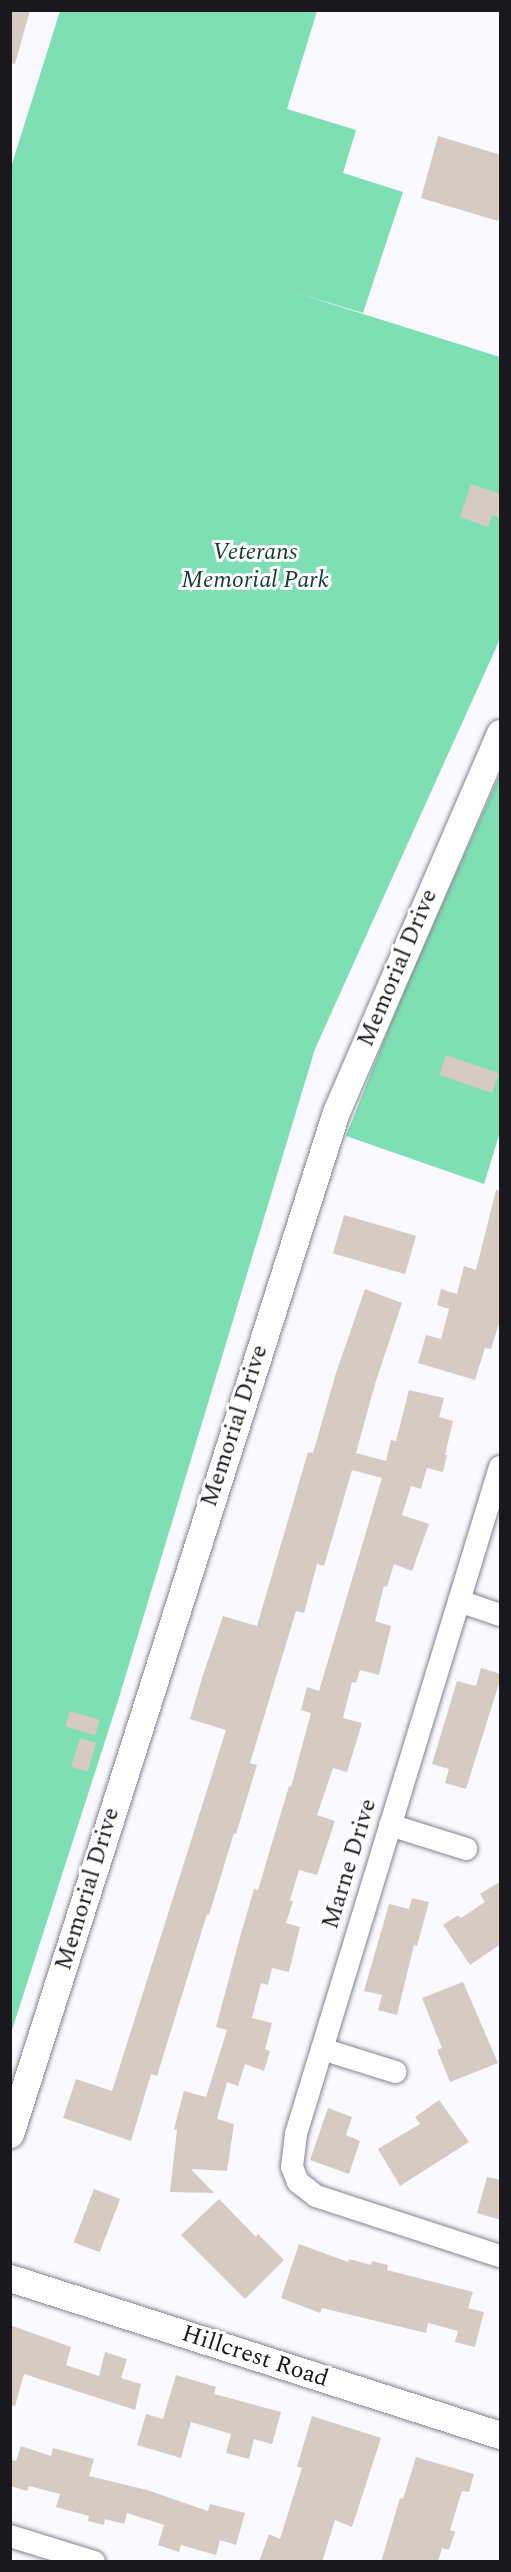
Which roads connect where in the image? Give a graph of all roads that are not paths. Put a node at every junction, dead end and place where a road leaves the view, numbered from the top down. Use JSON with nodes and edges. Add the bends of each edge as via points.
{"nodes":[{"id":1,"x":501,"y":733,"type":"edge"},
{"id":2,"x":501,"y":1467,"type":"edge"},
{"id":3,"x":459,"y":1601,"type":"junction"},
{"id":4,"x":501,"y":1615,"type":"edge"},
{"id":5,"x":390,"y":1825,"type":"junction"},
{"id":6,"x":466,"y":1849,"type":"dead end"},
{"id":7,"x":322,"y":2049,"type":"junction"},
{"id":8,"x":396,"y":2072,"type":"dead end"},
{"id":9,"x":10,"y":2134,"type":"edge"},
{"id":10,"x":501,"y":2256,"type":"edge"},
{"id":11,"x":10,"y":2278,"type":"edge"},
{"id":12,"x":501,"y":2434,"type":"edge"},
{"id":13,"x":10,"y":2536,"type":"edge"},
{"id":14,"x":94,"y":2562,"type":"edge"}],
"edges":[{"from":1,"to":9,"type":"street","name":"Memorial Drive","via":[[336,1112]]},
{"from":2,"to":3,"type":"street","name":"Marne Drive"},
{"from":3,"to":4,"type":"street"},
{"from":3,"to":5,"type":"street","name":"Marne Drive"},
{"from":5,"to":6,"type":"street"},
{"from":5,"to":7,"type":"street","name":"Marne Drive"},
{"from":7,"to":8,"type":"street"},
{"from":7,"to":10,"type":"street","name":"Marne Drive","via":[[292,2157],[294,2176],[303,2187],[316,2196]]},
{"from":11,"to":12,"type":"street","name":"Hillcrest Road"},
{"from":13,"to":14,"type":"street"}]}
